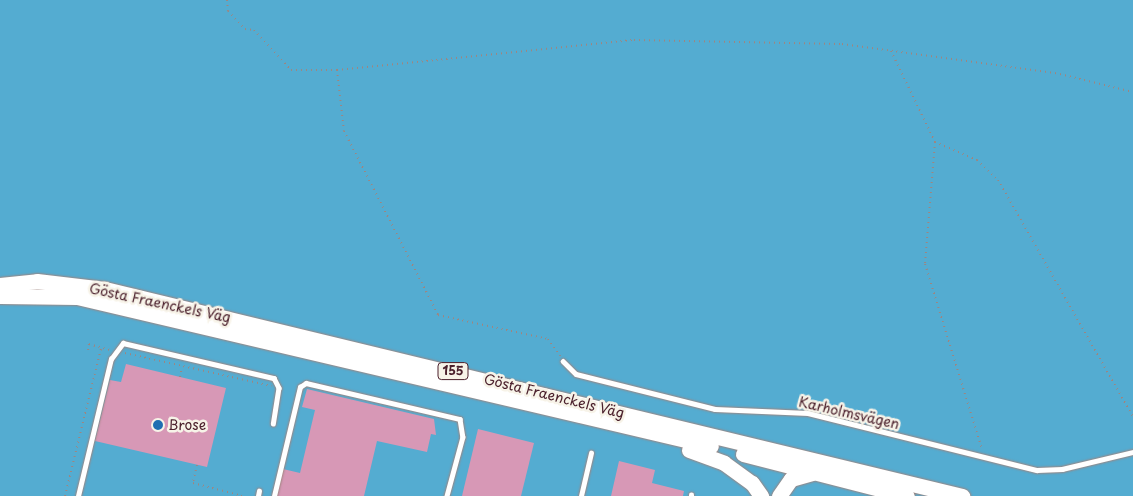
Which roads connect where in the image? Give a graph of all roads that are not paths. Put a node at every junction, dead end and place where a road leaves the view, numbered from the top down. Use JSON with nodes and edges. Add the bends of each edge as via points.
{"nodes":[{"id":1,"x":0,"y":274,"type":"edge"},
{"id":2,"x":28,"y":281,"type":"junction"},
{"id":3,"x":0,"y":285,"type":"edge"},
{"id":4,"x":0,"y":296,"type":"edge"},
{"id":5,"x":563,"y":361,"type":"road end"},
{"id":6,"x":274,"y":424,"type":"dead end"},
{"id":7,"x":631,"y":429,"type":"junction"},
{"id":8,"x":1133,"y":452,"type":"edge"},
{"id":9,"x":591,"y":453,"type":"dead end"},
{"id":10,"x":815,"y":473,"type":"junction"},
{"id":11,"x":78,"y":496,"type":"edge"},
{"id":12,"x":274,"y":496,"type":"edge"},
{"id":13,"x":447,"y":496,"type":"edge"},
{"id":14,"x":581,"y":496,"type":"edge"},
{"id":15,"x":761,"y":496,"type":"edge"},
{"id":16,"x":779,"y":496,"type":"edge"},
{"id":17,"x":907,"y":496,"type":"edge"},
{"id":18,"x":962,"y":496,"type":"edge"}],
"edges":[{"from":1,"to":2,"type":"main road","name":"Gösta Fraenckels Väg","number":"155"},
{"from":2,"to":3,"type":"main road","name":"Gösta Fraenckels Väg","number":"155"},
{"from":2,"to":18,"type":"main road","name":"Gösta Fraenckels Väg","number":"155","via":[[105,289]]},
{"from":4,"to":7,"type":"main road","name":"Gösta Fraenckels Väg","number":"155","via":[[77,297]]},
{"from":5,"to":8,"type":"lane","name":"Karholmsvägen","via":[[576,374],[715,409],[808,413],[1045,471]]},
{"from":6,"to":11,"type":"lane","via":[[279,388],[274,378],[132,342],[114,351]]},
{"from":7,"to":10,"type":"main road","name":"Gösta Fraenckels Väg","number":"155"},
{"from":7,"to":15,"type":"main road","via":[[724,463],[752,483]]},
{"from":9,"to":14,"type":"lane"},
{"from":10,"to":16,"type":"main road","via":[[790,479]]},
{"from":10,"to":17,"type":"main road","name":"Gösta Fraenckels Väg","number":"155"},
{"from":12,"to":13,"type":"lane","via":[[300,387],[306,383],[460,419],[463,437]]}]}
